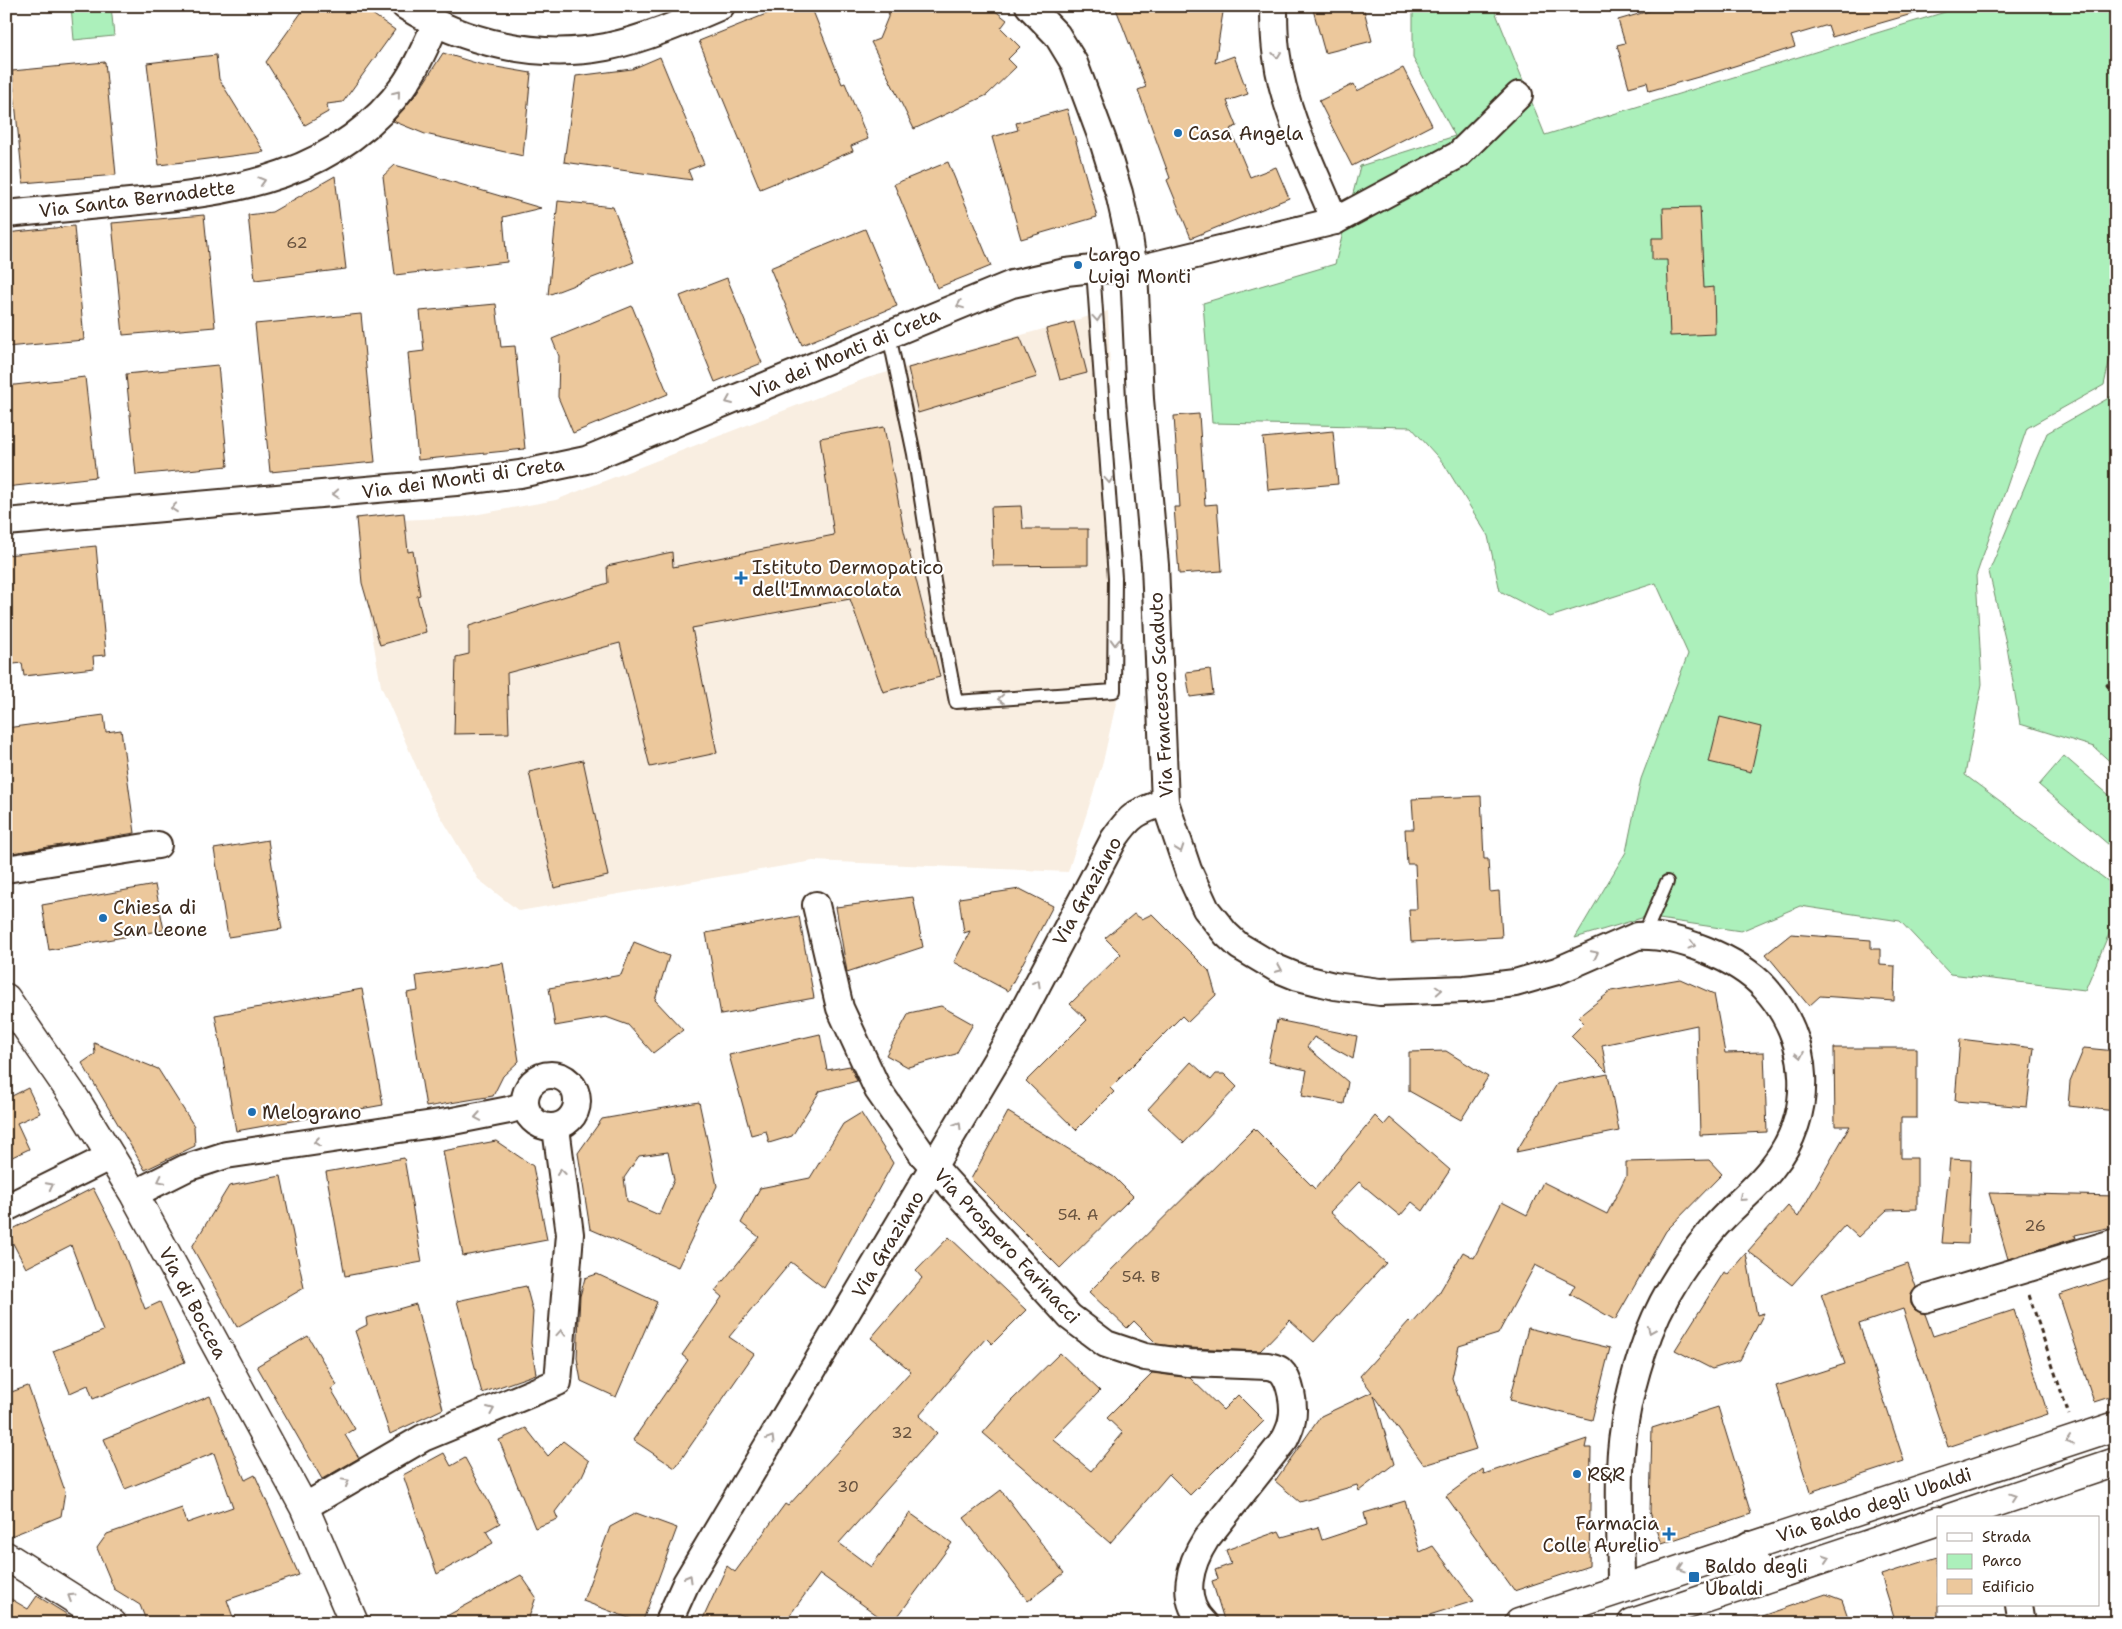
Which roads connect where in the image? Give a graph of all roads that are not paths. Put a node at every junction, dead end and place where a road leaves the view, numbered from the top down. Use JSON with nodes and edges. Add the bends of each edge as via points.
{"nodes":[{"id":1,"x":405,"y":6,"type":"edge"},
{"id":2,"x":721,"y":6,"type":"edge"},
{"id":3,"x":1029,"y":6,"type":"edge"},
{"id":4,"x":1274,"y":6,"type":"edge"},
{"id":5,"x":436,"y":23,"type":"junction"},
{"id":6,"x":1518,"y":95,"type":"dead end"},
{"id":7,"x":6,"y":214,"type":"edge"},
{"id":8,"x":1335,"y":221,"type":"junction"},
{"id":9,"x":1093,"y":269,"type":"junction"},
{"id":10,"x":1134,"y":270,"type":"junction"},
{"id":11,"x":889,"y":334,"type":"junction"},
{"id":12,"x":6,"y":522,"type":"edge"},
{"id":13,"x":1165,"y":802,"type":"junction"},
{"id":14,"x":158,"y":845,"type":"dead end"},
{"id":15,"x":6,"y":869,"type":"edge"},
{"id":16,"x":1667,"y":882,"type":"dead end"},
{"id":17,"x":816,"y":905,"type":"dead end"},
{"id":18,"x":1644,"y":935,"type":"junction"},
{"id":19,"x":6,"y":998,"type":"edge"},
{"id":20,"x":525,"y":1105,"type":"junction"},
{"id":21,"x":556,"y":1128,"type":"junction"},
{"id":22,"x":111,"y":1156,"type":"junction"},
{"id":23,"x":933,"y":1167,"type":"junction"},
{"id":24,"x":134,"y":1194,"type":"junction"},
{"id":25,"x":6,"y":1208,"type":"edge"},
{"id":26,"x":2116,"y":1242,"type":"edge"},
{"id":27,"x":1925,"y":1299,"type":"dead end"},
{"id":28,"x":2116,"y":1426,"type":"edge"},
{"id":29,"x":2116,"y":1462,"type":"edge"},
{"id":30,"x":304,"y":1507,"type":"junction"},
{"id":31,"x":1956,"y":1516,"type":"edge"},
{"id":32,"x":1937,"y":1522,"type":"edge"},
{"id":33,"x":1749,"y":1545,"type":"junction"},
{"id":34,"x":6,"y":1556,"type":"edge"},
{"id":35,"x":1762,"y":1580,"type":"junction"},
{"id":36,"x":1621,"y":1588,"type":"junction"},
{"id":37,"x":2019,"y":1606,"type":"edge"},
{"id":38,"x":112,"y":1623,"type":"edge"},
{"id":39,"x":354,"y":1623,"type":"edge"},
{"id":40,"x":668,"y":1623,"type":"edge"},
{"id":41,"x":1204,"y":1623,"type":"edge"},
{"id":42,"x":1519,"y":1623,"type":"edge"},
{"id":43,"x":1632,"y":1623,"type":"edge"},
{"id":44,"x":2022,"y":1623,"type":"edge"}],
"edges":[{"from":1,"to":5,"type":"street"},
{"from":2,"to":5,"type":"street","via":[[635,39],[607,47],[570,51],[503,46]]},
{"from":3,"to":10,"type":"street","name":"Via Francesco Scaduto","via":[[1065,46],[1081,81],[1119,193]]},
{"from":4,"to":8,"type":"street","one_way":true,"via":[[1277,58],[1290,110]]},
{"from":7,"to":5,"type":"street","name":"Via Santa Bernadette","one_way":true,"via":[[215,192],[259,182],[301,167],[338,146],[383,111],[406,82]]},
{"from":6,"to":8,"type":"street","via":[[1458,155]]},
{"from":8,"to":10,"type":"street"},
{"from":9,"to":10,"type":"street"},
{"from":9,"to":11,"type":"street","name":"Via dei Monti di Creta","one_way":true,"via":[[1042,276],[1005,287]]},
{"from":9,"to":11,"type":"lane","one_way":true,"via":[[1115,578],[1114,692],[956,702],[914,454]]},
{"from":10,"to":13,"type":"street","name":"Via Francesco Scaduto","via":[[1140,399],[1159,624]]},
{"from":11,"to":12,"type":"street","name":"Via dei Monti di Creta","one_way":true,"via":[[600,456],[561,466],[369,491]]},
{"from":13,"to":18,"type":"street","name":"Via Francesco Scaduto","one_way":true,"via":[[1177,843],[1213,920],[1239,946],[1262,962],[1308,979],[1380,992],[1481,988],[1546,975],[1630,937]]},
{"from":23,"to":13,"type":"street","name":"Via Graziano","one_way":true,"via":[[1006,1044],[1114,839],[1134,815]]},
{"from":14,"to":15,"type":"street"},
{"from":16,"to":18,"type":"lane"},
{"from":17,"to":23,"type":"street","name":"Via Prospero Farinacci","via":[[840,1008],[849,1032],[878,1090]]},
{"from":18,"to":36,"type":"street","one_way":true,"via":[[1717,954],[1744,969],[1761,984],[1778,1004],[1794,1032],[1803,1081],[1796,1124],[1780,1158],[1723,1217],[1680,1270],[1643,1350],[1628,1402],[1621,1454]]},
{"from":19,"to":22,"type":"main road","name":"Via di Boccea"},
{"from":20,"to":21,"type":"street","via":[[531,1119],[542,1127]]},
{"from":20,"to":21,"type":"street","via":[[530,1085],[539,1078],[561,1076],[571,1083],[577,1093],[578,1104],[566,1124]]},
{"from":20,"to":24,"type":"street","one_way":true,"via":[[453,1121],[226,1155],[186,1168]]},
{"from":30,"to":21,"type":"street","one_way":true,"via":[[423,1438],[558,1382],[570,1234]]},
{"from":22,"to":24,"type":"main road","name":"Via di Boccea"},
{"from":25,"to":22,"type":"street","one_way":true},
{"from":40,"to":23,"type":"street","name":"Via Graziano","one_way":true,"via":[[686,1583]]},
{"from":23,"to":41,"type":"street","name":"Via Prospero Farinacci","via":[[1070,1317],[1106,1344],[1153,1358],[1189,1363],[1268,1366],[1279,1370],[1284,1377],[1293,1411],[1285,1439],[1197,1553],[1189,1594],[1197,1616]]},
{"from":24,"to":30,"type":"main road","name":"Via di Boccea"},
{"from":26,"to":27,"type":"street"},
{"from":28,"to":33,"type":"main road","name":"Via Baldo degli Ubaldi","one_way":true},
{"from":31,"to":29,"type":"main road","name":"Via Baldo degli Ubaldi","one_way":true},
{"from":30,"to":39,"type":"main road","name":"Via di Boccea"},
{"from":35,"to":32,"type":"main road","name":"Via Baldo degli Ubaldi","one_way":true},
{"from":33,"to":35,"type":"street"},
{"from":33,"to":36,"type":"main road","name":"Via Baldo degli Ubaldi","one_way":true},
{"from":38,"to":34,"type":"main road","one_way":true},
{"from":35,"to":43,"type":"main road","name":"Via Baldo degli Ubaldi"},
{"from":36,"to":42,"type":"main road","name":"Via Baldo degli Ubaldi"},
{"from":37,"to":44,"type":"street"}]}
